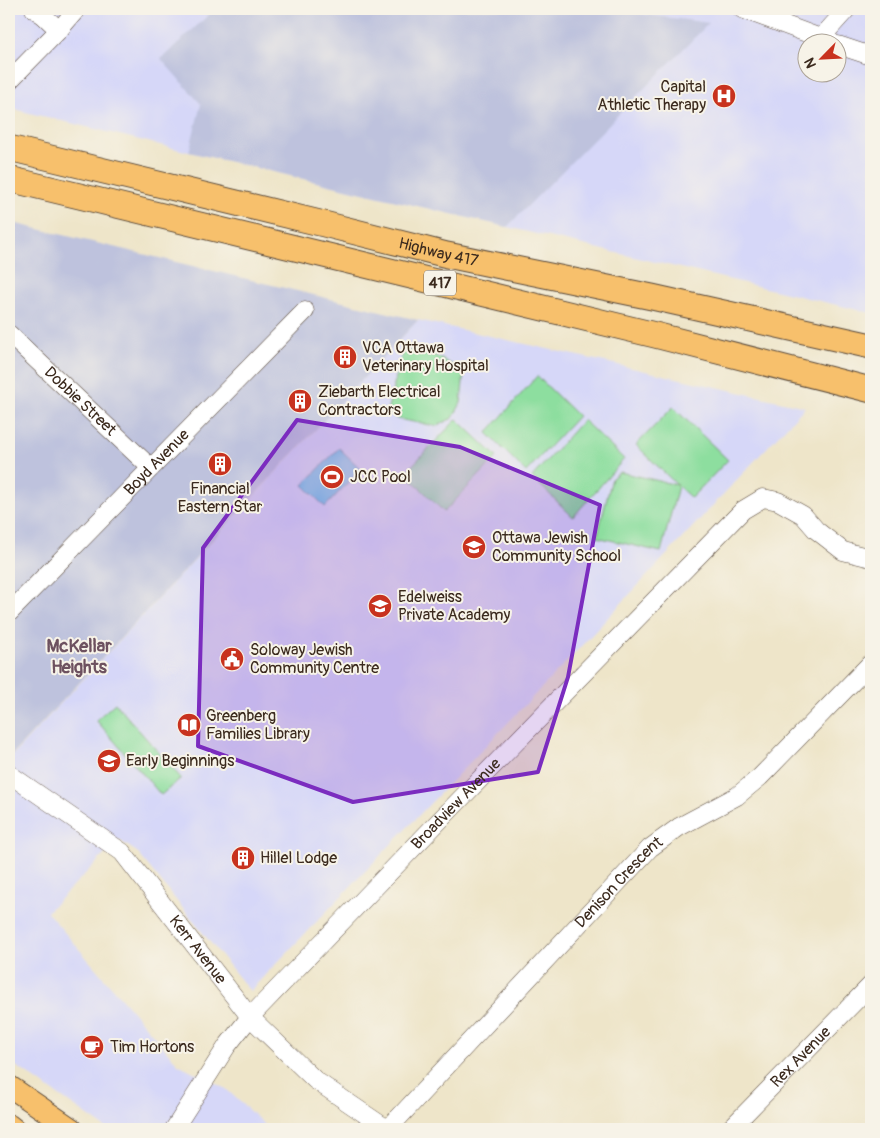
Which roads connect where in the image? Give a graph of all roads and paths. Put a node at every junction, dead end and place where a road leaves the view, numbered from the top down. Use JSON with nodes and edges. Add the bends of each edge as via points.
{"nodes":[{"id":1,"x":34,"y":9,"type":"edge"},
{"id":2,"x":77,"y":9,"type":"edge"},
{"id":3,"x":742,"y":9,"type":"edge"},
{"id":4,"x":847,"y":9,"type":"edge"},
{"id":5,"x":59,"y":30,"type":"junction"},
{"id":6,"x":804,"y":32,"type":"edge"},
{"id":7,"x":831,"y":32,"type":"edge"},
{"id":8,"x":848,"y":48,"type":"edge"},
{"id":9,"x":871,"y":56,"type":"edge"},
{"id":10,"x":9,"y":81,"type":"edge"},
{"id":11,"x":9,"y":148,"type":"edge"},
{"id":12,"x":9,"y":179,"type":"edge"},
{"id":13,"x":305,"y":311,"type":"dead end"},
{"id":14,"x":11,"y":340,"type":"edge"},
{"id":15,"x":871,"y":346,"type":"edge"},
{"id":16,"x":871,"y":390,"type":"edge"},
{"id":17,"x":151,"y":468,"type":"junction"},
{"id":18,"x":871,"y":558,"type":"edge"},
{"id":19,"x":9,"y":613,"type":"edge"},
{"id":20,"x":871,"y":663,"type":"edge"},
{"id":21,"x":9,"y":774,"type":"edge"},
{"id":22,"x":871,"y":985,"type":"edge"},
{"id":23,"x":250,"y":1017,"type":"junction"},
{"id":24,"x":9,"y":1086,"type":"edge"},
{"id":25,"x":9,"y":1125,"type":"edge"},
{"id":26,"x":14,"y":1129,"type":"edge"},
{"id":27,"x":72,"y":1129,"type":"edge"},
{"id":28,"x":174,"y":1129,"type":"edge"},
{"id":29,"x":387,"y":1129,"type":"edge"},
{"id":30,"x":730,"y":1129,"type":"edge"}],
"edges":[{"from":1,"to":5,"type":"street"},
{"from":2,"to":5,"type":"street"},
{"from":3,"to":6,"type":"street"},
{"from":4,"to":7,"type":"street"},
{"from":5,"to":10,"type":"street"},
{"from":8,"to":9,"type":"street"},
{"from":11,"to":15,"type":"highway","name":"Highway 417","number":"417","via":[[447,255],[652,296]]},
{"from":12,"to":16,"type":"highway","number":"417","via":[[646,332]]},
{"from":13,"to":17,"type":"street","name":"Boyd Avenue"},
{"from":14,"to":17,"type":"street","name":"Dobbie Street"},
{"from":17,"to":19,"type":"street","name":"Boyd Avenue"},
{"from":18,"to":23,"type":"street","name":"Broadview Avenue","via":[[843,551],[803,515],[778,500],[763,498],[743,510]]},
{"from":20,"to":29,"type":"street","name":"Denison Crescent","via":[[760,777],[737,796],[679,827],[650,848]]},
{"from":21,"to":23,"type":"street","name":"Kerr Avenue","via":[[122,852]]},
{"from":22,"to":30,"type":"street","name":"Rex Avenue"},
{"from":23,"to":28,"type":"street","name":"Broadview Avenue","via":[[227,1046]]},
{"from":23,"to":29,"type":"street","name":"Kerr Avenue","via":[[315,1080]]},
{"from":24,"to":27,"type":"main road"},
{"from":25,"to":26,"type":"main road"}]}
